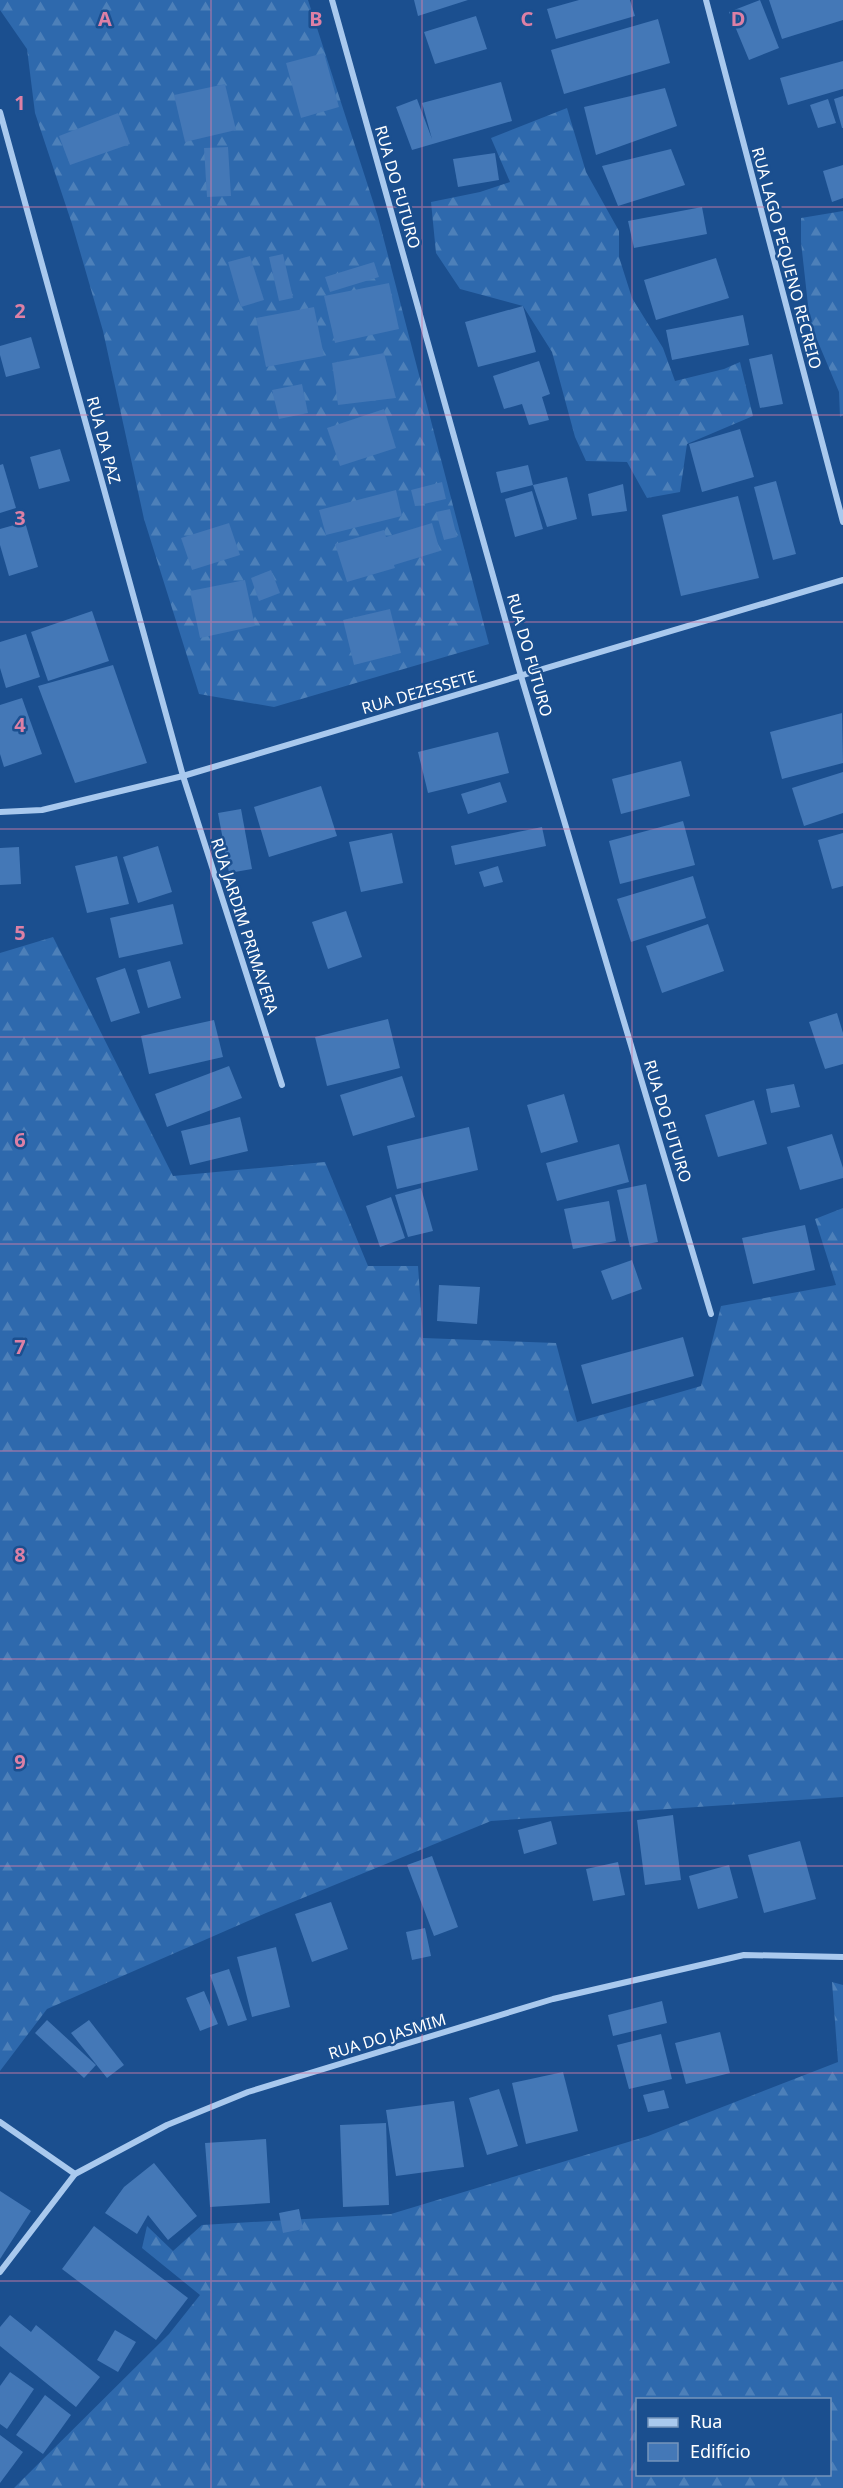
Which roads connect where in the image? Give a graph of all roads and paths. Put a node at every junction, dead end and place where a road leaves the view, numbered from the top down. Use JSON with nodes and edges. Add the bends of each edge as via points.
{"nodes":[{"id":1,"x":332,"y":0,"type":"edge"},
{"id":2,"x":706,"y":0,"type":"edge"},
{"id":3,"x":0,"y":112,"type":"edge"},
{"id":4,"x":843,"y":522,"type":"edge"},
{"id":5,"x":843,"y":580,"type":"edge"},
{"id":6,"x":521,"y":676,"type":"junction"},
{"id":7,"x":183,"y":776,"type":"junction"},
{"id":8,"x":0,"y":812,"type":"edge"},
{"id":9,"x":282,"y":1084,"type":"dead end"},
{"id":10,"x":711,"y":1314,"type":"dead end"},
{"id":11,"x":843,"y":1957,"type":"edge"},
{"id":12,"x":0,"y":2122,"type":"edge"},
{"id":13,"x":75,"y":2174,"type":"junction"},
{"id":14,"x":0,"y":2272,"type":"edge"}],
"edges":[{"from":1,"to":6,"type":"street","name":"RUA DO FUTURO"},
{"from":2,"to":4,"type":"street","name":"RUA LAGO PEQUENO RECREIO"},
{"from":3,"to":7,"type":"street","name":"RUA DA PAZ"},
{"from":5,"to":6,"type":"street","name":"RUA DEZESSETE"},
{"from":6,"to":7,"type":"street","name":"RUA DEZESSETE"},
{"from":6,"to":10,"type":"street","name":"RUA DO FUTURO"},
{"from":7,"to":8,"type":"street","name":"RUA DEZESSETE","via":[[42,810]]},
{"from":7,"to":9,"type":"street","name":"RUA JARDIM PRIMAVERA"},
{"from":11,"to":13,"type":"street","name":"RUA DO JASMIM","via":[[744,1955],[553,1999],[248,2092],[167,2125]]},
{"from":12,"to":13,"type":"street"},
{"from":13,"to":14,"type":"street","name":"RUA DO JASMIM"}]}
